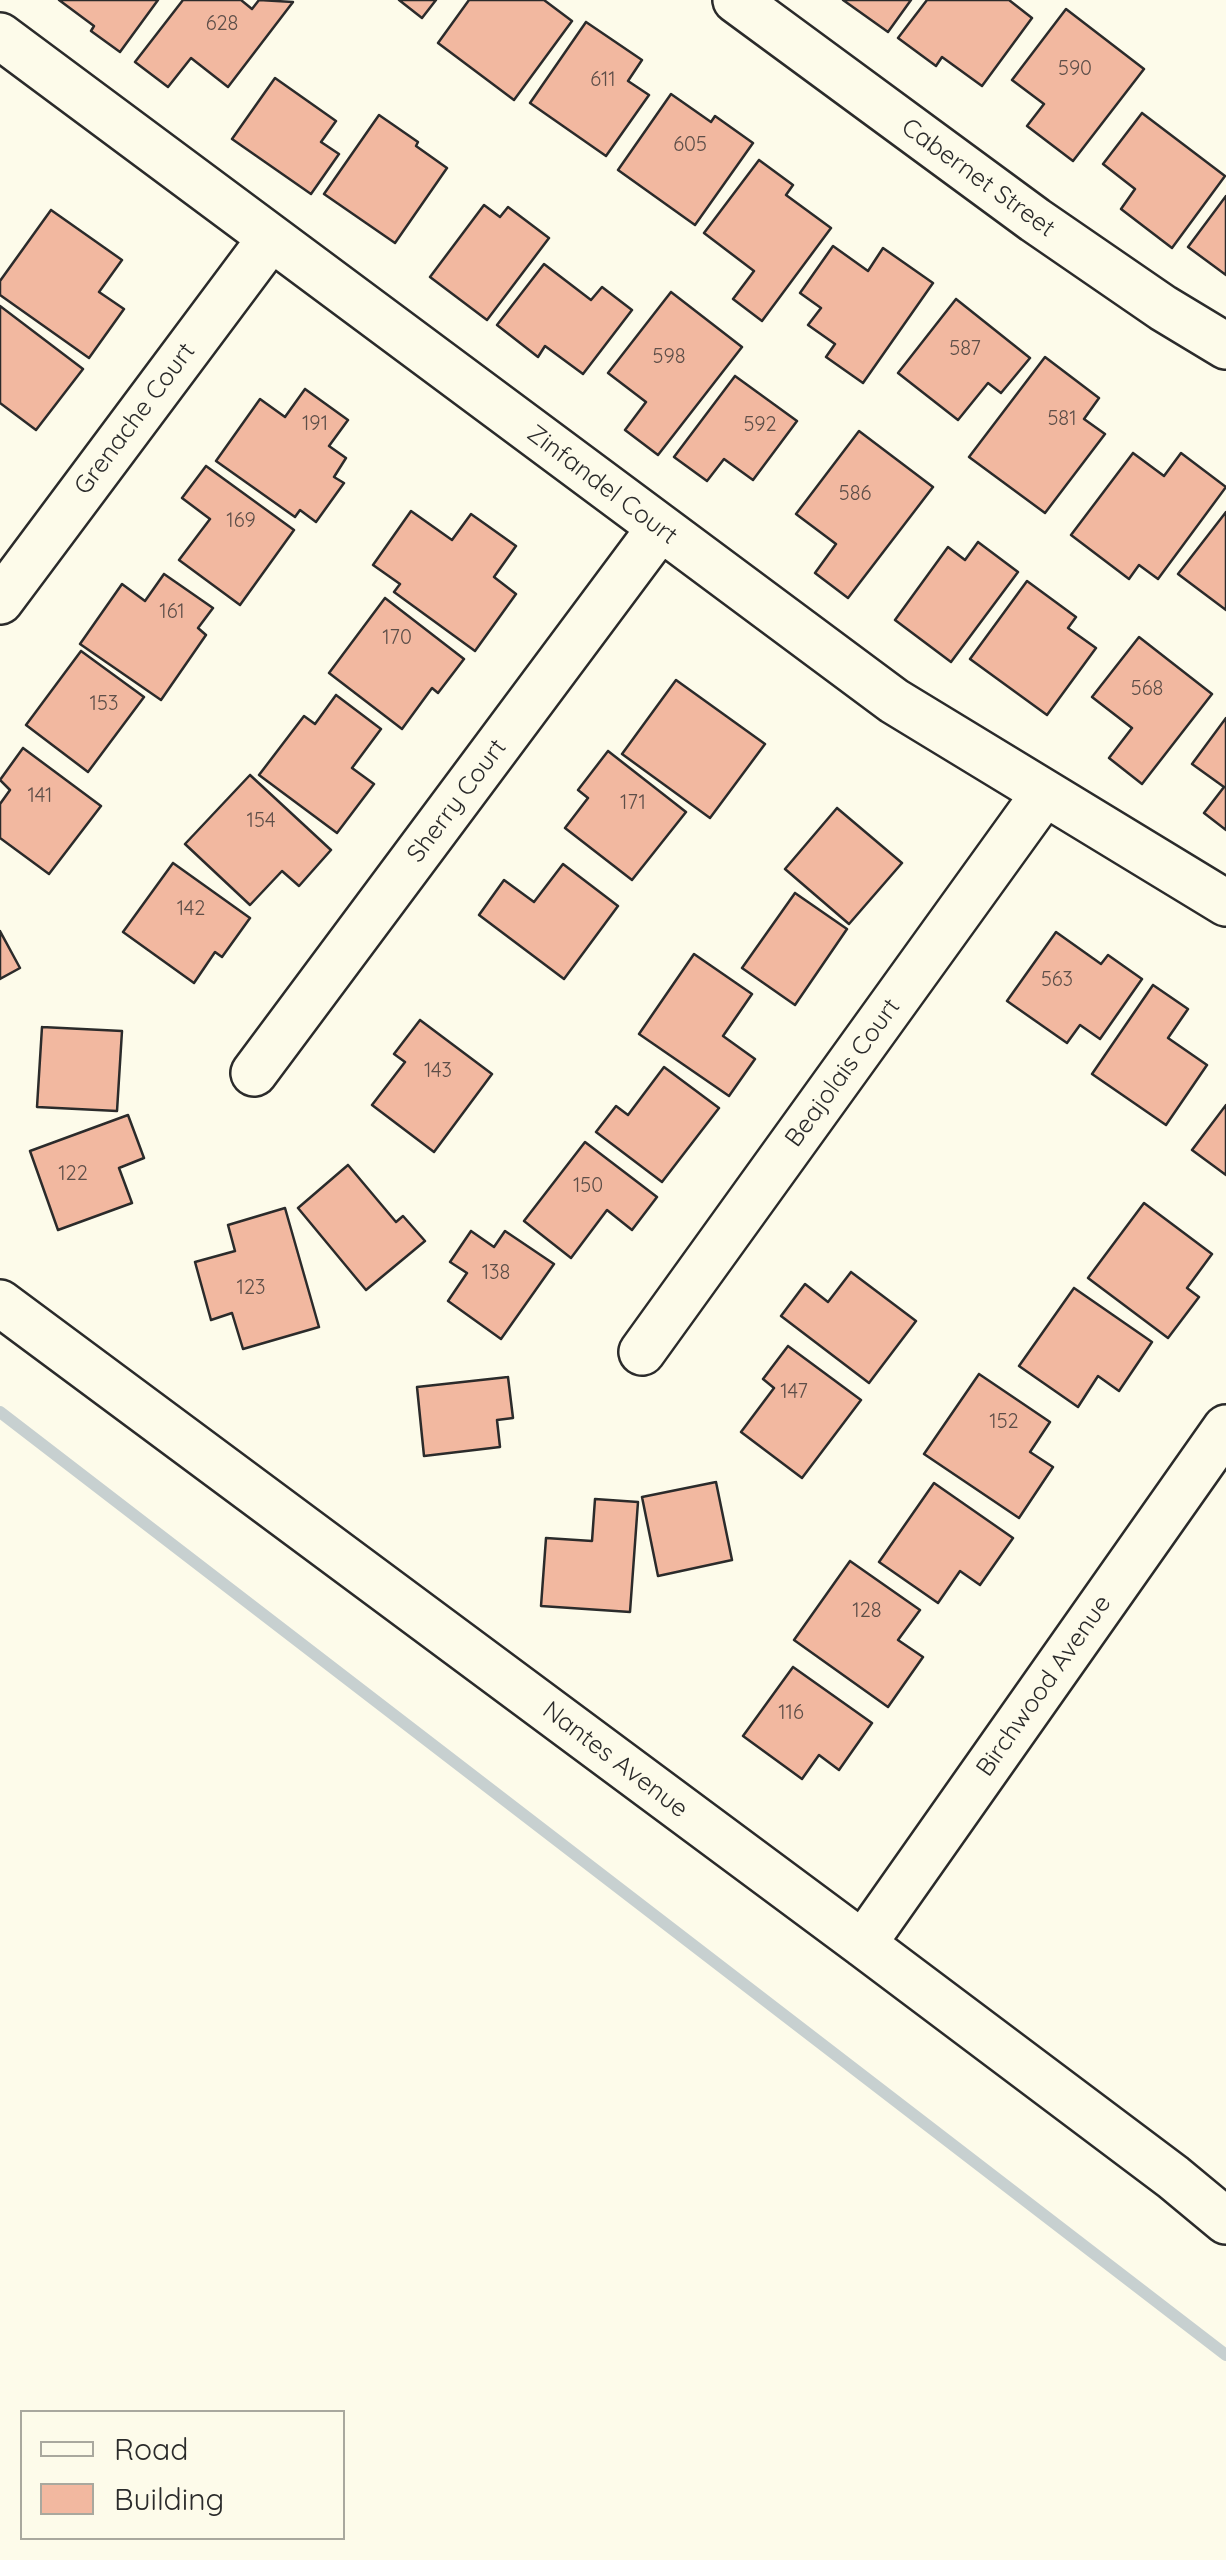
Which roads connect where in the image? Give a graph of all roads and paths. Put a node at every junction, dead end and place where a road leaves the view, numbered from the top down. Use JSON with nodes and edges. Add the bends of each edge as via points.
{"nodes":[{"id":1,"x":736,"y":0,"type":"edge"},
{"id":2,"x":0,"y":36,"type":"edge"},
{"id":3,"x":271,"y":238,"type":"junction"},
{"id":4,"x":1226,"y":346,"type":"edge"},
{"id":5,"x":660,"y":528,"type":"junction"},
{"id":6,"x":0,"y":601,"type":"edge"},
{"id":7,"x":1044,"y":794,"type":"junction"},
{"id":8,"x":1226,"y":903,"type":"edge"},
{"id":9,"x":254,"y":1073,"type":"dead end"},
{"id":10,"x":0,"y":1303,"type":"edge"},
{"id":11,"x":642,"y":1352,"type":"dead end"},
{"id":12,"x":1226,"y":1428,"type":"edge"},
{"id":13,"x":863,"y":1944,"type":"junction"},
{"id":14,"x":1226,"y":2221,"type":"edge"}],
"edges":[{"from":1,"to":4,"type":"street","name":"Cabernet Street","via":[[1035,220]]},
{"from":2,"to":3,"type":"street","name":"Zinfandel Court"},
{"from":3,"to":5,"type":"street","name":"Zinfandel Court"},
{"from":3,"to":6,"type":"street","name":"Grenache Court"},
{"from":5,"to":7,"type":"street","name":"Zinfandel Court","via":[[894,701]]},
{"from":5,"to":9,"type":"street","name":"Sherry Court"},
{"from":7,"to":8,"type":"street","name":"Zinfandel Court"},
{"from":7,"to":11,"type":"street","name":"Beajolais Court"},
{"from":10,"to":13,"type":"street","name":"Nantes Avenue"},
{"from":12,"to":13,"type":"street","name":"Birchwood Avenue"},
{"from":13,"to":14,"type":"street","name":"Nantes Avenue"}]}
